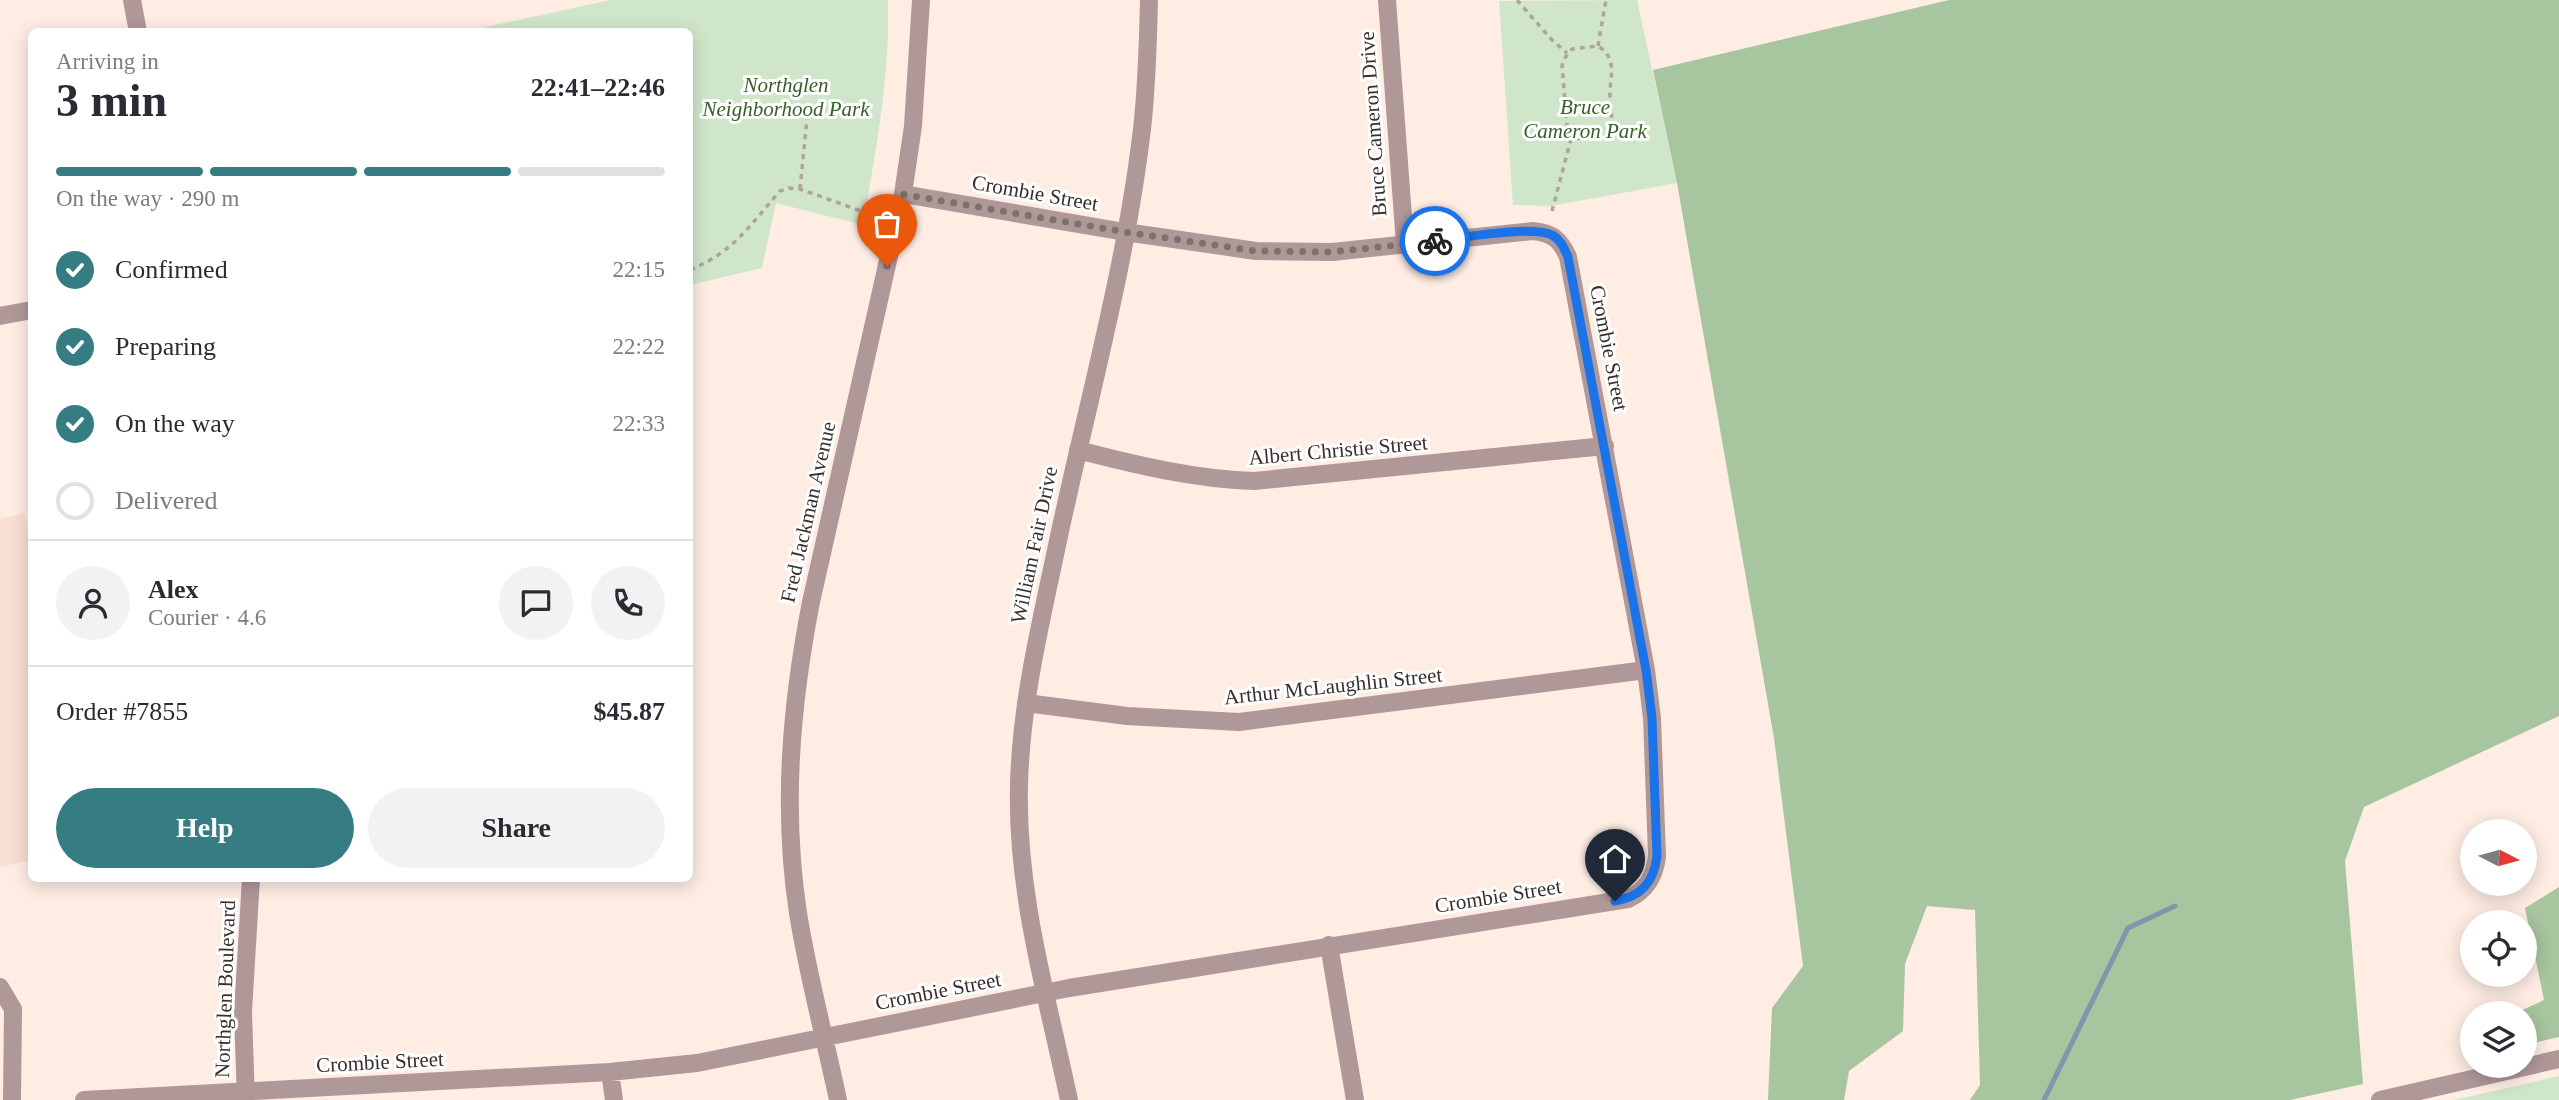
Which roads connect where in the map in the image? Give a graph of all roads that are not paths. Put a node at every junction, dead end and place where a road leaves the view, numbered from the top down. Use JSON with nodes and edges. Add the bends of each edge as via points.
{"nodes":[{"id":1,"x":132,"y":0,"type":"edge"},
{"id":2,"x":921,"y":0,"type":"edge"},
{"id":3,"x":1149,"y":0,"type":"edge"},
{"id":4,"x":1387,"y":0,"type":"edge"},
{"id":5,"x":137,"y":28,"type":"edge"},
{"id":6,"x":902,"y":194,"type":"junction"},
{"id":7,"x":1125,"y":232,"type":"junction"},
{"id":8,"x":1405,"y":244,"type":"junction"},
{"id":9,"x":28,"y":311,"type":"edge"},
{"id":10,"x":0,"y":316,"type":"edge"},
{"id":11,"x":1605,"y":446,"type":"junction"},
{"id":12,"x":1077,"y":450,"type":"junction"},
{"id":13,"x":1646,"y":670,"type":"junction"},
{"id":14,"x":1026,"y":703,"type":"junction"},
{"id":15,"x":251,"y":882,"type":"edge"},
{"id":16,"x":1329,"y":945,"type":"junction"},
{"id":17,"x":0,"y":987,"type":"edge"},
{"id":18,"x":1046,"y":992,"type":"junction"},
{"id":19,"x":824,"y":1037,"type":"junction"},
{"id":20,"x":2559,"y":1059,"type":"edge"},
{"id":21,"x":610,"y":1072,"type":"junction"},
{"id":22,"x":246,"y":1096,"type":"edge"},
{"id":23,"x":12,"y":1100,"type":"edge"},
{"id":24,"x":83,"y":1100,"type":"edge"},
{"id":25,"x":614,"y":1100,"type":"edge"},
{"id":26,"x":838,"y":1100,"type":"edge"},
{"id":27,"x":1069,"y":1100,"type":"edge"},
{"id":28,"x":1355,"y":1100,"type":"edge"},
{"id":29,"x":2380,"y":1100,"type":"edge"}],
"edges":[{"from":1,"to":5,"type":"street"},
{"from":2,"to":6,"type":"street","name":"Fred Jackman Avenue","via":[[914,114]]},
{"from":3,"to":7,"type":"street","name":"William Fair Drive","via":[[1142,129]]},
{"from":4,"to":8,"type":"street","name":"Bruce Cameron Drive"},
{"from":6,"to":7,"type":"street","name":"Crombie Street"},
{"from":6,"to":19,"type":"street","name":"Fred Jackman Avenue","via":[[811,601],[792,724],[792,856],[798,914]]},
{"from":7,"to":8,"type":"street","name":"Crombie Street","via":[[1282,253]]},
{"from":7,"to":12,"type":"street","name":"William Fair Drive"},
{"from":8,"to":11,"type":"street","name":"Crombie Street","via":[[1533,231],[1555,236],[1562,243]]},
{"from":9,"to":10,"type":"street"},
{"from":11,"to":12,"type":"street","name":"Albert Christie Street","via":[[1254,481],[1186,475]]},
{"from":11,"to":13,"type":"street","name":"Crombie Street"},
{"from":12,"to":14,"type":"street","name":"William Fair Drive"},
{"from":13,"to":14,"type":"street","name":"Arthur McLaughlin Street","via":[[1240,722],[1127,716]]},
{"from":13,"to":16,"type":"street","name":"Crombie Street","via":[[1657,856],[1656,870],[1639,894]]},
{"from":14,"to":18,"type":"street","name":"William Fair Drive","via":[[1019,787],[1023,859]]},
{"from":15,"to":22,"type":"street","name":"Northglen Boulevard","via":[[243,1012]]},
{"from":16,"to":18,"type":"street","name":"Crombie Street"},
{"from":16,"to":28,"type":"street"},
{"from":17,"to":23,"type":"street","via":[[13,1009]]},
{"from":18,"to":19,"type":"street","name":"Crombie Street"},
{"from":18,"to":27,"type":"street","name":"William Fair Drive"},
{"from":19,"to":21,"type":"street","name":"Crombie Street","via":[[697,1063]]},
{"from":19,"to":26,"type":"street","name":"Fred Jackman Avenue"},
{"from":20,"to":29,"type":"street"},
{"from":21,"to":22,"type":"street","name":"Crombie Street"},
{"from":21,"to":25,"type":"street"},
{"from":22,"to":24,"type":"street","name":"Crombie Street"}]}
